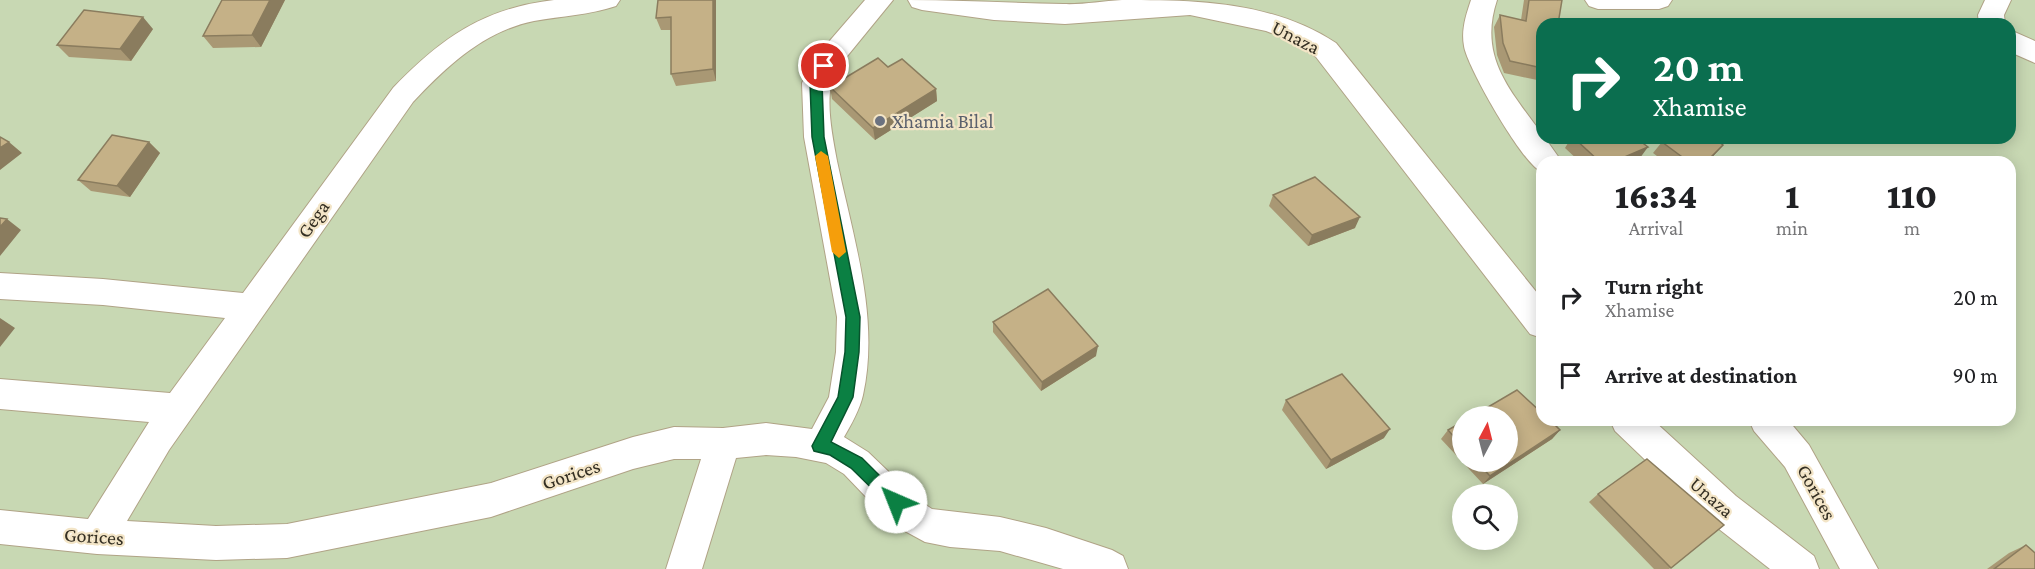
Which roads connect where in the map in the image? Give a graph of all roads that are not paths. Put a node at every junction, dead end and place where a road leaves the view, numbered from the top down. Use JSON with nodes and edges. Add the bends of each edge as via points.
{"nodes":[{"id":1,"x":607,"y":0,"type":"edge"},
{"id":2,"x":880,"y":0,"type":"edge"},
{"id":3,"x":922,"y":0,"type":"edge"},
{"id":4,"x":1485,"y":0,"type":"edge"},
{"id":5,"x":1598,"y":0,"type":"edge"},
{"id":6,"x":1659,"y":0,"type":"edge"},
{"id":7,"x":1998,"y":0,"type":"edge"},
{"id":8,"x":1991,"y":18,"type":"edge"},
{"id":9,"x":2016,"y":43,"type":"edge"},
{"id":10,"x":2035,"y":53,"type":"edge"},
{"id":11,"x":1542,"y":156,"type":"edge"},
{"id":12,"x":0,"y":286,"type":"edge"},
{"id":13,"x":250,"y":307,"type":"junction"},
{"id":14,"x":1536,"y":316,"type":"edge"},
{"id":15,"x":0,"y":394,"type":"edge"},
{"id":16,"x":178,"y":410,"type":"junction"},
{"id":17,"x":1634,"y":426,"type":"edge"},
{"id":18,"x":1771,"y":426,"type":"edge"},
{"id":19,"x":723,"y":444,"type":"junction"},
{"id":20,"x":820,"y":446,"type":"junction"},
{"id":21,"x":6,"y":532,"type":"edge"},
{"id":22,"x":97,"y":537,"type":"junction"},
{"id":23,"x":684,"y":569,"type":"edge"},
{"id":24,"x":1110,"y":569,"type":"edge"},
{"id":25,"x":1800,"y":569,"type":"edge"},
{"id":26,"x":1860,"y":569,"type":"edge"}],
"edges":[{"from":1,"to":13,"type":"street","name":"Gega","via":[[506,20],[476,33],[439,58],[403,95]]},
{"from":2,"to":20,"type":"street","via":[[824,66],[816,83],[818,137],[853,317],[846,397]]},
{"from":3,"to":14,"type":"main road","name":"Unaza","via":[[1065,14],[1190,5],[1261,20],[1302,34],[1326,50]]},
{"from":4,"to":11,"type":"street","via":[[1476,23],[1476,44],[1483,69]]},
{"from":5,"to":6,"type":"street"},
{"from":7,"to":8,"type":"street"},
{"from":9,"to":10,"type":"street"},
{"from":12,"to":13,"type":"street"},
{"from":13,"to":16,"type":"street","name":"Gega"},
{"from":15,"to":16,"type":"street"},
{"from":16,"to":22,"type":"street","name":"Gega"},
{"from":17,"to":25,"type":"main road","name":"Unaza","via":[[1723,509]]},
{"from":18,"to":26,"type":"street","name":"Gorices","via":[[1797,456]]},
{"from":19,"to":20,"type":"street","name":"Gorices","via":[[766,439]]},
{"from":19,"to":22,"type":"street","name":"Gorices","via":[[674,443],[491,500],[287,541],[216,543]]},
{"from":19,"to":23,"type":"street"},
{"from":20,"to":24,"type":"street","name":"Gorices","via":[[834,449],[856,463],[905,512],[925,525],[1000,534],[1099,562]]},
{"from":21,"to":22,"type":"street","name":"Gorices"}]}
